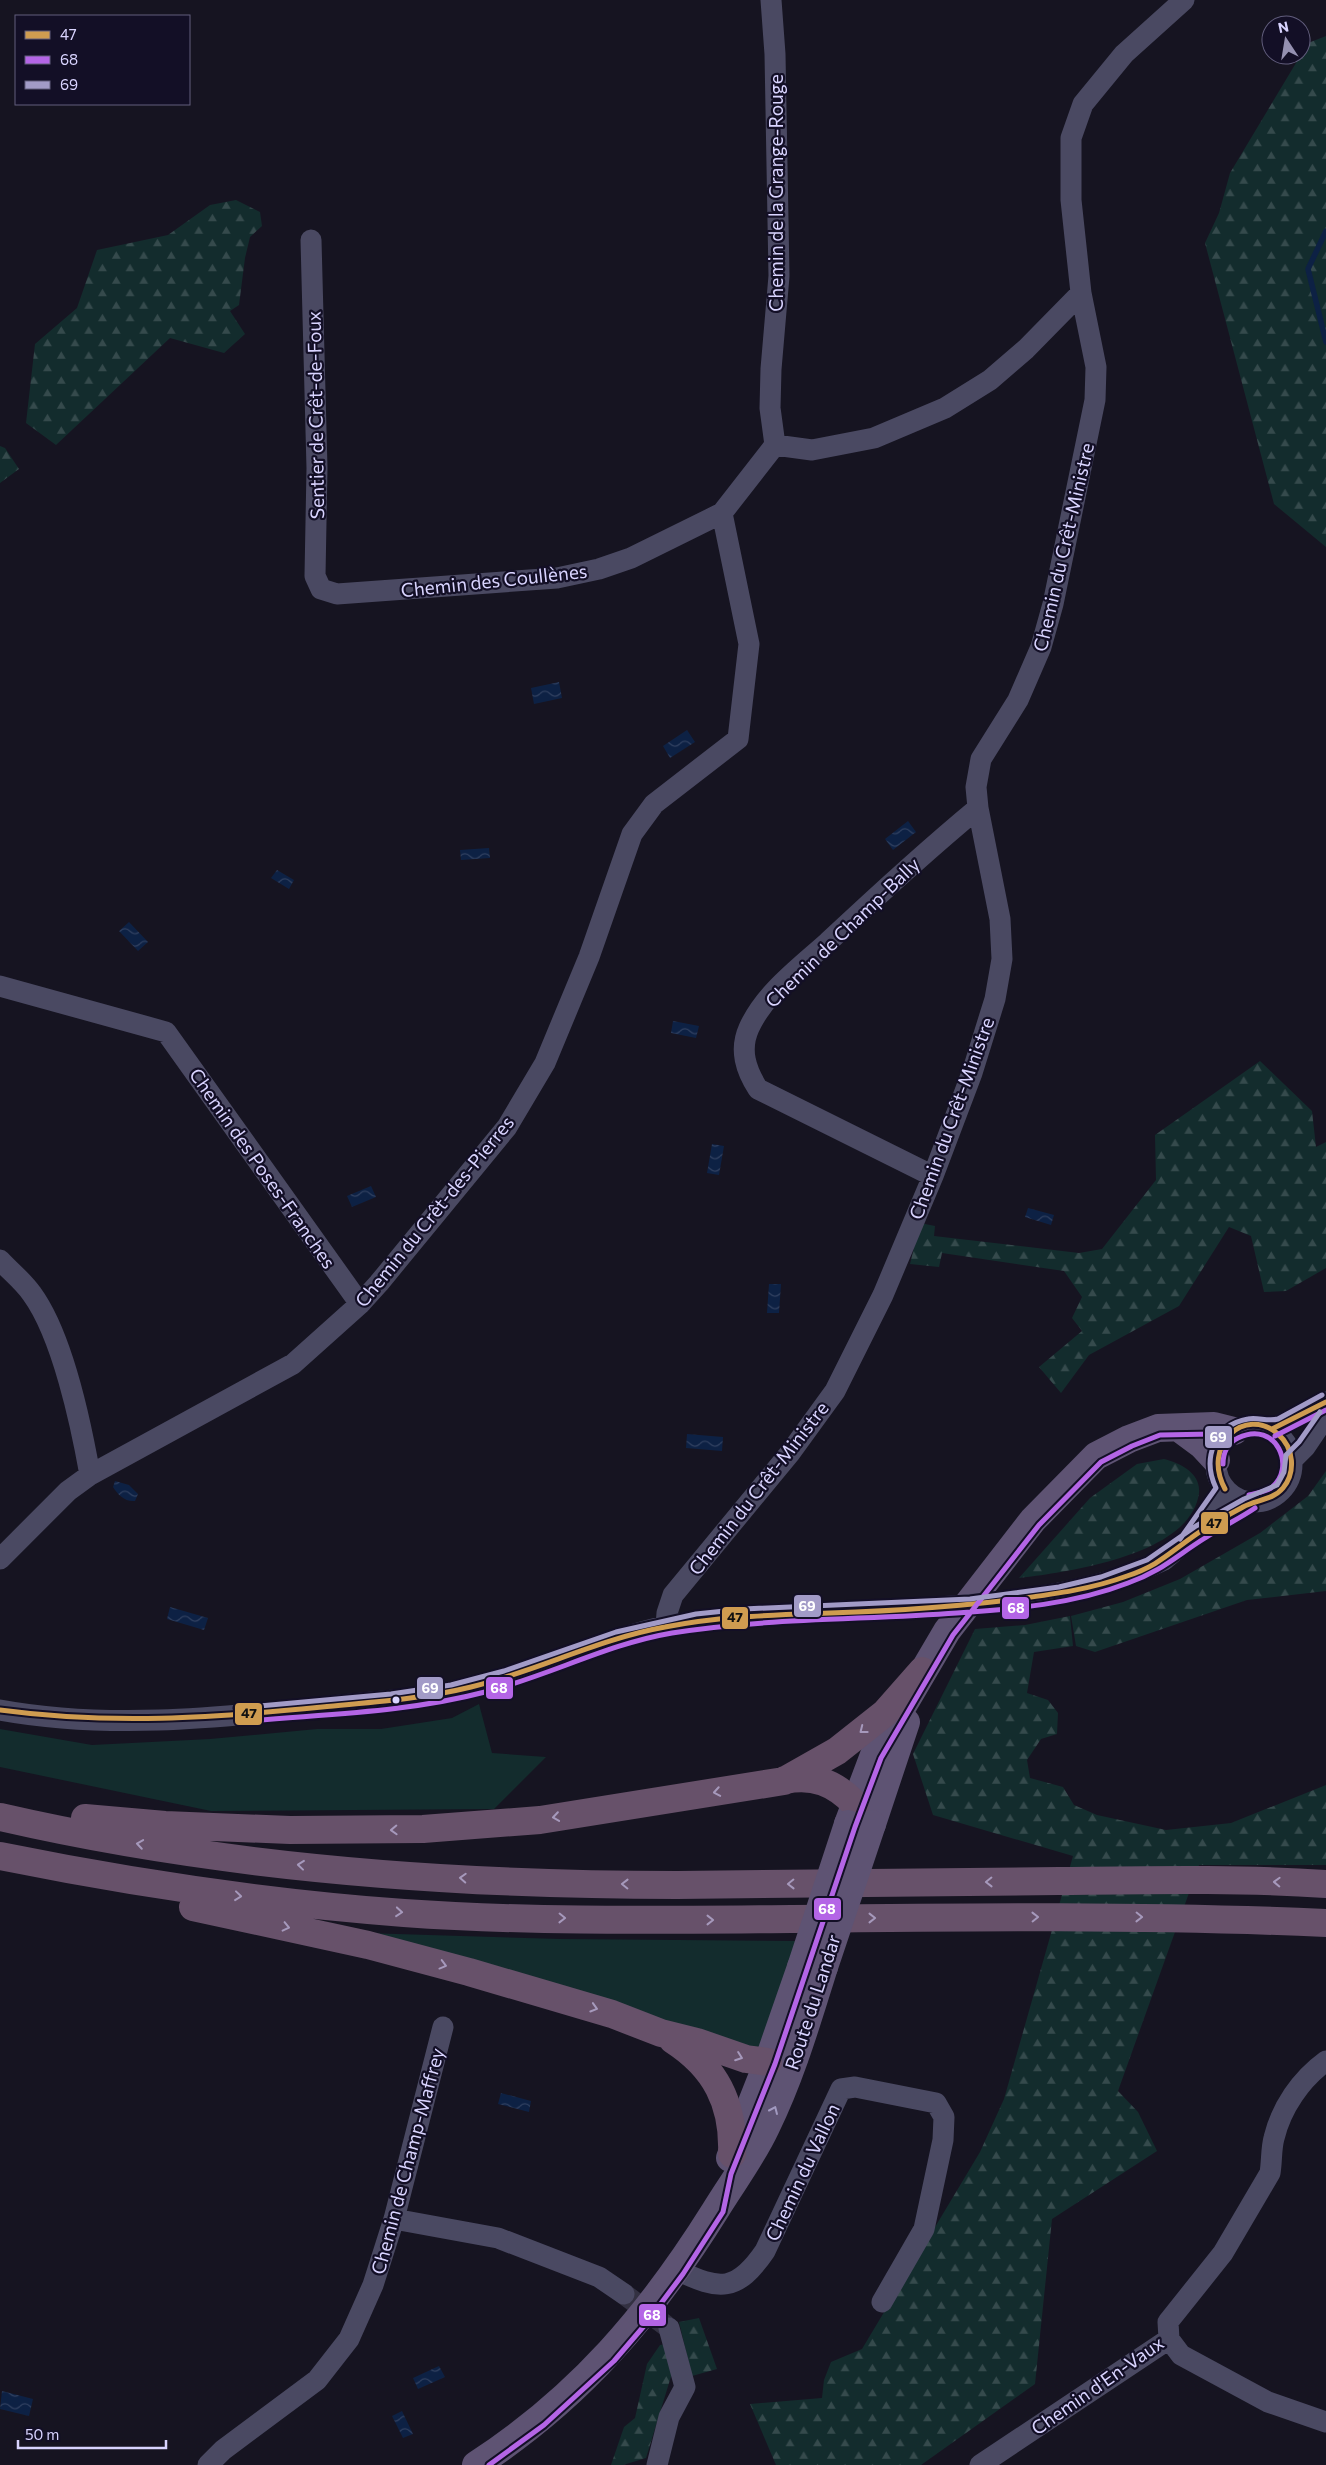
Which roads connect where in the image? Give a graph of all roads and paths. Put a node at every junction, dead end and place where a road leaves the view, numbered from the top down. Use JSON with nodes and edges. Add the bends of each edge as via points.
{"nodes":[{"id":1,"x":772,"y":0,"type":"edge"},
{"id":2,"x":1184,"y":0,"type":"edge"},
{"id":3,"x":311,"y":240,"type":"dead end"},
{"id":4,"x":1081,"y":293,"type":"junction"},
{"id":5,"x":775,"y":445,"type":"junction"},
{"id":6,"x":722,"y":513,"type":"junction"},
{"id":7,"x":322,"y":590,"type":"joint"},
{"id":8,"x":978,"y":808,"type":"junction"},
{"id":9,"x":0,"y":986,"type":"edge"},
{"id":10,"x":933,"y":1176,"type":"junction"},
{"id":11,"x":0,"y":1260,"type":"edge"},
{"id":12,"x":360,"y":1304,"type":"junction"},
{"id":13,"x":1326,"y":1402,"type":"edge"},
{"id":14,"x":1326,"y":1416,"type":"edge"},
{"id":15,"x":1179,"y":1428,"type":"junction"},
{"id":16,"x":1272,"y":1429,"type":"junction"},
{"id":17,"x":1234,"y":1431,"type":"junction"},
{"id":18,"x":1293,"y":1459,"type":"junction"},
{"id":19,"x":1216,"y":1460,"type":"junction"},
{"id":20,"x":90,"y":1475,"type":"junction"},
{"id":21,"x":1226,"y":1489,"type":"junction"},
{"id":22,"x":1251,"y":1502,"type":"junction"},
{"id":23,"x":1193,"y":1536,"type":"junction"},
{"id":24,"x":0,"y":1559,"type":"edge"},
{"id":25,"x":666,"y":1626,"type":"junction"},
{"id":26,"x":922,"y":1671,"type":"junction"},
{"id":27,"x":0,"y":1710,"type":"edge"},
{"id":28,"x":784,"y":1781,"type":"junction"},
{"id":29,"x":0,"y":1809,"type":"edge"},
{"id":30,"x":0,"y":1818,"type":"edge"},
{"id":31,"x":859,"y":1819,"type":"junction"},
{"id":32,"x":0,"y":1857,"type":"edge"},
{"id":33,"x":1326,"y":1884,"type":"edge"},
{"id":34,"x":1326,"y":1923,"type":"edge"},
{"id":35,"x":812,"y":1967,"type":"junction"},
{"id":36,"x":443,"y":2027,"type":"dead end"},
{"id":37,"x":661,"y":2033,"type":"junction"},
{"id":38,"x":799,"y":2045,"type":"junction"},
{"id":39,"x":1326,"y":2061,"type":"edge"},
{"id":40,"x":768,"y":2062,"type":"junction"},
{"id":41,"x":732,"y":2154,"type":"junction"},
{"id":42,"x":716,"y":2209,"type":"junction"},
{"id":43,"x":394,"y":2219,"type":"junction"},
{"id":44,"x":677,"y":2270,"type":"junction"},
{"id":45,"x":624,"y":2294,"type":"tunnel mouth"},
{"id":46,"x":882,"y":2302,"type":"dead end"},
{"id":47,"x":669,"y":2328,"type":"tunnel mouth"},
{"id":48,"x":1169,"y":2339,"type":"junction"},
{"id":49,"x":1326,"y":2422,"type":"edge"},
{"id":50,"x":208,"y":2465,"type":"edge"},
{"id":51,"x":476,"y":2465,"type":"edge"},
{"id":52,"x":658,"y":2465,"type":"edge"},
{"id":53,"x":980,"y":2465,"type":"edge"}],
"edges":[{"from":1,"to":5,"type":"street","name":"Chemin de la Grange-Rouge","via":[[778,266],[770,398]]},
{"from":2,"to":4,"type":"street","name":"Chemin du Crêt-Ministre","via":[[1124,54],[1083,104],[1071,138],[1071,200]]},
{"from":3,"to":7,"type":"street","name":"Sentier de Crêt-de-Foux","via":[[318,468],[315,576]]},
{"from":4,"to":5,"type":"street","via":[[990,380],[945,408],[874,438],[812,450]]},
{"from":4,"to":8,"type":"street","name":"Chemin du Crêt-Ministre","via":[[1096,367],[1090,432],[1041,647],[1018,700],[981,760],[976,787]]},
{"from":5,"to":6,"type":"street","name":"Chemin des Coullènes"},
{"from":6,"to":7,"type":"street","name":"Chemin des Coullènes","via":[[631,558],[565,576],[337,594]]},
{"from":6,"to":12,"type":"street","name":"Chemin du Crêt-des-Pierres","via":[[750,644],[738,740],[654,804],[632,834],[589,957],[545,1063],[507,1127]]},
{"from":8,"to":10,"type":"street","name":"Chemin du Crêt-Ministre","via":[[1000,919],[1002,959],[995,999],[972,1073]]},
{"from":8,"to":10,"type":"street","name":"Chemin de Champ-Bally","via":[[917,859],[768,998],[748,1030],[743,1055],[748,1073],[758,1089]]},
{"from":9,"to":12,"type":"street","name":"Chemin des Poses-Franches","via":[[166,1032]]},
{"from":10,"to":25,"type":"street","name":"Chemin du Crêt-Ministre","via":[[882,1295],[835,1391],[790,1453],[673,1595]]},
{"from":11,"to":20,"type":"street","via":[[32,1294],[58,1350],[76,1410]]},
{"from":12,"to":20,"type":"street","name":"Chemin du Crêt-des-Pierres","via":[[294,1364]]},
{"from":13,"to":16,"type":"street"},
{"from":14,"to":18,"type":"street"},
{"from":15,"to":17,"type":"main road","name":"Route du Landar","via":[[1214,1426]]},
{"from":15,"to":19,"type":"main road"},
{"from":15,"to":26,"type":"main road","name":"Route du Landar","via":[[1158,1428],[1129,1438],[1096,1456],[1033,1520],[947,1631]]},
{"from":16,"to":17,"type":"street","via":[[1253,1425]]},
{"from":16,"to":18,"type":"street","via":[[1289,1447]]},
{"from":17,"to":19,"type":"street","via":[[1225,1438]]},
{"from":18,"to":22,"type":"street","via":[[1292,1470],[1282,1490],[1273,1497]]},
{"from":19,"to":21,"type":"street","via":[[1220,1481]]},
{"from":20,"to":24,"type":"street","name":"Chemin du Crêt-des-Pierres","via":[[68,1491]]},
{"from":21,"to":22,"type":"street","via":[[1241,1500]]},
{"from":21,"to":23,"type":"street"},
{"from":22,"to":23,"type":"street"},
{"from":23,"to":25,"type":"street","bridge":true,"via":[[1164,1560],[1143,1570],[1095,1586],[1024,1600],[732,1617]]},
{"from":25,"to":27,"type":"street","via":[[484,1685],[433,1696],[134,1722],[66,1720]]},
{"from":26,"to":28,"type":"highway","one_way":true,"via":[[884,1713],[837,1750]]},
{"from":26,"to":31,"type":"main road","name":"Route du Landar"},
{"from":28,"to":29,"type":"highway","one_way":true,"via":[[540,1820],[423,1829],[290,1830],[165,1826]]},
{"from":28,"to":31,"type":"highway","via":[[797,1778],[823,1781],[846,1794]]},
{"from":33,"to":30,"type":"highway","one_way":true,"via":[[1204,1880],[674,1885],[442,1877],[242,1859],[142,1845]]},
{"from":31,"to":35,"type":"main road","name":"Route du Landar","bridge":true},
{"from":31,"to":35,"type":"main road","name":"Route du Landar","bridge":true,"via":[[843,1910]]},
{"from":32,"to":34,"type":"highway","one_way":true,"via":[[212,1893],[415,1914],[661,1920],[1090,1916]]},
{"from":32,"to":37,"type":"highway","one_way":true,"via":[[148,1898],[261,1921],[451,1967],[557,1996]]},
{"from":35,"to":38,"type":"main road","name":"Route du Landar"},
{"from":35,"to":40,"type":"main road","name":"Route du Landar"},
{"from":36,"to":43,"type":"street","name":"Chemin de Champ-Maffrey"},
{"from":37,"to":40,"type":"highway","one_way":true,"via":[[746,2059]]},
{"from":37,"to":41,"type":"highway","via":[[688,2050],[715,2080],[730,2115]]},
{"from":38,"to":40,"type":"main road","via":[[785,2056]]},
{"from":42,"to":38,"type":"main road","name":"Route du Landar","one_way":true,"via":[[766,2127]]},
{"from":39,"to":48,"type":"street","name":"Chemin d'En-Vaux","via":[[1301,2083],[1279,2120],[1273,2140],[1270,2173],[1223,2253],[1168,2322]]},
{"from":40,"to":41,"type":"main road","name":"Route du Landar"},
{"from":41,"to":42,"type":"main road","name":"Route du Landar"},
{"from":42,"to":44,"type":"main road","name":"Route du Landar"},
{"from":43,"to":45,"type":"street","via":[[498,2238],[599,2277]]},
{"from":43,"to":50,"type":"street","name":"Chemin de Champ-Maffrey","via":[[373,2285],[349,2339],[317,2380],[223,2450]]},
{"from":44,"to":46,"type":"street","name":"Chemin du Vallon","via":[[716,2284],[734,2283],[751,2272],[765,2251],[841,2089],[855,2087],[936,2102],[944,2117],[943,2140],[924,2229]]},
{"from":44,"to":51,"type":"main road","name":"Route du Landar","via":[[638,2322],[582,2382],[539,2420]]},
{"from":47,"to":52,"type":"street","via":[[685,2387],[669,2416]]},
{"from":48,"to":49,"type":"street","via":[[1181,2354],[1268,2402]]},
{"from":48,"to":53,"type":"street","name":"Chemin d'En-Vaux"}]}
